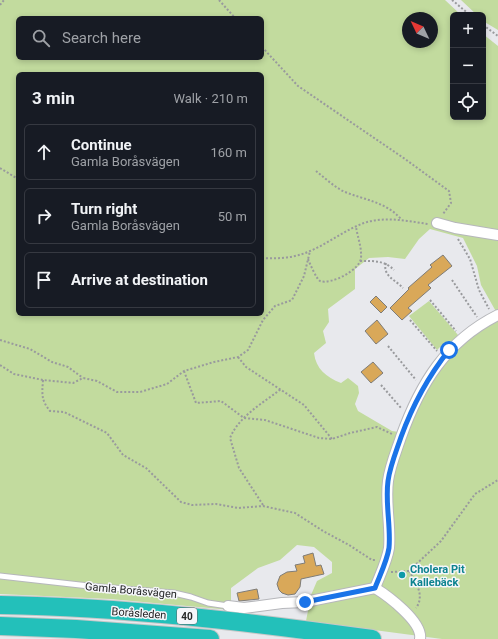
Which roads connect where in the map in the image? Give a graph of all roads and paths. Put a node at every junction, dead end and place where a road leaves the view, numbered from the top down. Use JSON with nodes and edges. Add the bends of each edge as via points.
{"nodes":[{"id":1,"x":4,"y":0,"type":"edge"},
{"id":2,"x":219,"y":0,"type":"edge"},
{"id":3,"x":452,"y":0,"type":"edge"},
{"id":4,"x":0,"y":4,"type":"edge"},
{"id":5,"x":466,"y":12,"type":"edge"},
{"id":6,"x":233,"y":16,"type":"edge"},
{"id":7,"x":486,"y":27,"type":"edge"},
{"id":8,"x":498,"y":36,"type":"edge"},
{"id":9,"x":264,"y":49,"type":"edge"},
{"id":10,"x":0,"y":168,"type":"edge"},
{"id":11,"x":316,"y":171,"type":"dead end"},
{"id":12,"x":16,"y":178,"type":"edge"},
{"id":13,"x":402,"y":220,"type":"junction"},
{"id":14,"x":437,"y":223,"type":"junction"},
{"id":15,"x":356,"y":226,"type":"junction"},
{"id":16,"x":455,"y":228,"type":"junction"},
{"id":17,"x":498,"y":235,"type":"edge"},
{"id":18,"x":310,"y":251,"type":"junction"},
{"id":19,"x":264,"y":258,"type":"edge"},
{"id":20,"x":308,"y":260,"type":"junction"},
{"id":21,"x":360,"y":261,"type":"junction"},
{"id":22,"x":386,"y":263,"type":"junction"},
{"id":23,"x":394,"y":270,"type":"dead end"},
{"id":24,"x":452,"y":280,"type":"dead end"},
{"id":25,"x":404,"y":288,"type":"dead end"},
{"id":26,"x":430,"y":300,"type":"dead end"},
{"id":27,"x":496,"y":316,"type":"edge"},
{"id":28,"x":410,"y":320,"type":"dead end"},
{"id":29,"x":479,"y":320,"type":"dead end"},
{"id":30,"x":459,"y":335,"type":"dead end"},
{"id":31,"x":0,"y":340,"type":"edge"},
{"id":32,"x":388,"y":346,"type":"dead end"},
{"id":33,"x":440,"y":355,"type":"dead end"},
{"id":34,"x":238,"y":357,"type":"junction"},
{"id":35,"x":0,"y":365,"type":"edge"},
{"id":36,"x":184,"y":371,"type":"junction"},
{"id":37,"x":83,"y":378,"type":"junction"},
{"id":38,"x":43,"y":380,"type":"junction"},
{"id":39,"x":421,"y":384,"type":"dead end"},
{"id":40,"x":381,"y":385,"type":"dead end"},
{"id":41,"x":281,"y":390,"type":"junction"},
{"id":42,"x":405,"y":411,"type":"dead end"},
{"id":43,"x":244,"y":418,"type":"junction"},
{"id":44,"x":401,"y":438,"type":"junction"},
{"id":45,"x":332,"y":439,"type":"junction"},
{"id":46,"x":498,"y":480,"type":"edge"},
{"id":47,"x":263,"y":506,"type":"junction"},
{"id":48,"x":386,"y":559,"type":"junction"},
{"id":49,"x":409,"y":571,"type":"junction"},
{"id":50,"x":381,"y":572,"type":"junction"},
{"id":51,"x":0,"y":576,"type":"edge"},
{"id":52,"x":375,"y":588,"type":"junction"},
{"id":53,"x":419,"y":604,"type":"dead end"},
{"id":54,"x":0,"y":605,"type":"edge"},
{"id":55,"x":228,"y":606,"type":"joint"},
{"id":56,"x":0,"y":626,"type":"edge"},
{"id":57,"x":210,"y":639,"type":"edge"},
{"id":58,"x":372,"y":639,"type":"edge"},
{"id":59,"x":420,"y":639,"type":"edge"}],
"edges":[{"from":1,"to":4,"type":"path"},
{"from":2,"to":6,"type":"path"},
{"from":3,"to":5,"type":"path"},
{"from":7,"to":8,"type":"path"},
{"from":9,"to":14,"type":"path","via":[[298,86],[449,191],[451,203]]},
{"from":10,"to":12,"type":"path"},
{"from":11,"to":13,"type":"path","via":[[343,191],[382,205]]},
{"from":13,"to":14,"type":"path","via":[[433,225]]},
{"from":13,"to":15,"type":"path","via":[[378,220]]},
{"from":14,"to":16,"type":"street"},
{"from":15,"to":18,"type":"path"},
{"from":15,"to":21,"type":"path"},
{"from":16,"to":17,"type":"street"},
{"from":16,"to":27,"type":"path","via":[[455,233],[470,259],[479,290]]},
{"from":18,"to":19,"type":"path","via":[[279,259]]},
{"from":18,"to":20,"type":"path"},
{"from":20,"to":21,"type":"path","via":[[320,281],[348,274]]},
{"from":20,"to":34,"type":"path","via":[[304,276],[292,300],[275,306],[263,320],[248,350]]},
{"from":21,"to":22,"type":"path"},
{"from":22,"to":23,"type":"path"},
{"from":22,"to":25,"type":"path","via":[[386,272]]},
{"from":24,"to":29,"type":"path"},
{"from":26,"to":30,"type":"path"},
{"from":27,"to":44,"type":"street","via":[[470,331],[441,360],[416,400]]},
{"from":28,"to":33,"type":"path"},
{"from":31,"to":37,"type":"path","via":[[30,349],[52,362],[68,367]]},
{"from":32,"to":39,"type":"path"},
{"from":34,"to":36,"type":"path"},
{"from":34,"to":41,"type":"path","via":[[246,367]]},
{"from":35,"to":38,"type":"path","via":[[14,374]]},
{"from":36,"to":37,"type":"path","via":[[167,384],[140,392],[117,392],[97,381]]},
{"from":36,"to":43,"type":"path","via":[[196,403],[221,401]]},
{"from":37,"to":38,"type":"path","via":[[73,383]]},
{"from":38,"to":47,"type":"path","via":[[44,403],[50,411],[64,412],[107,433],[124,455],[146,468],[181,502],[238,508]]},
{"from":40,"to":42,"type":"path"},
{"from":41,"to":43,"type":"path"},
{"from":41,"to":45,"type":"path","via":[[304,405]]},
{"from":43,"to":45,"type":"path","via":[[265,420],[319,438]]},
{"from":43,"to":47,"type":"path","via":[[230,438],[239,468]]},
{"from":44,"to":45,"type":"path","via":[[376,427]]},
{"from":44,"to":48,"type":"street","via":[[388,480],[389,549]]},
{"from":46,"to":49,"type":"path","via":[[475,494],[441,541]]},
{"from":47,"to":48,"type":"path","via":[[295,513],[372,560]]},
{"from":48,"to":50,"type":"street"},
{"from":49,"to":50,"type":"path"},
{"from":49,"to":53,"type":"path","via":[[419,592]]},
{"from":50,"to":52,"type":"street"},
{"from":51,"to":55,"type":"lane","name":"Gamla Boråsvägen","via":[[174,593]]},
{"from":52,"to":55,"type":"street","name":"Gamla Boråsvägen","via":[[305,602],[282,602],[244,608]]},
{"from":52,"to":59,"type":"street","via":[[415,623],[420,631]]},
{"from":54,"to":58,"type":"highway","name":"Boråsleden","number":"40","via":[[249,622]]},
{"from":56,"to":57,"type":"highway","name":"Boråsleden","number":"40"}]}
